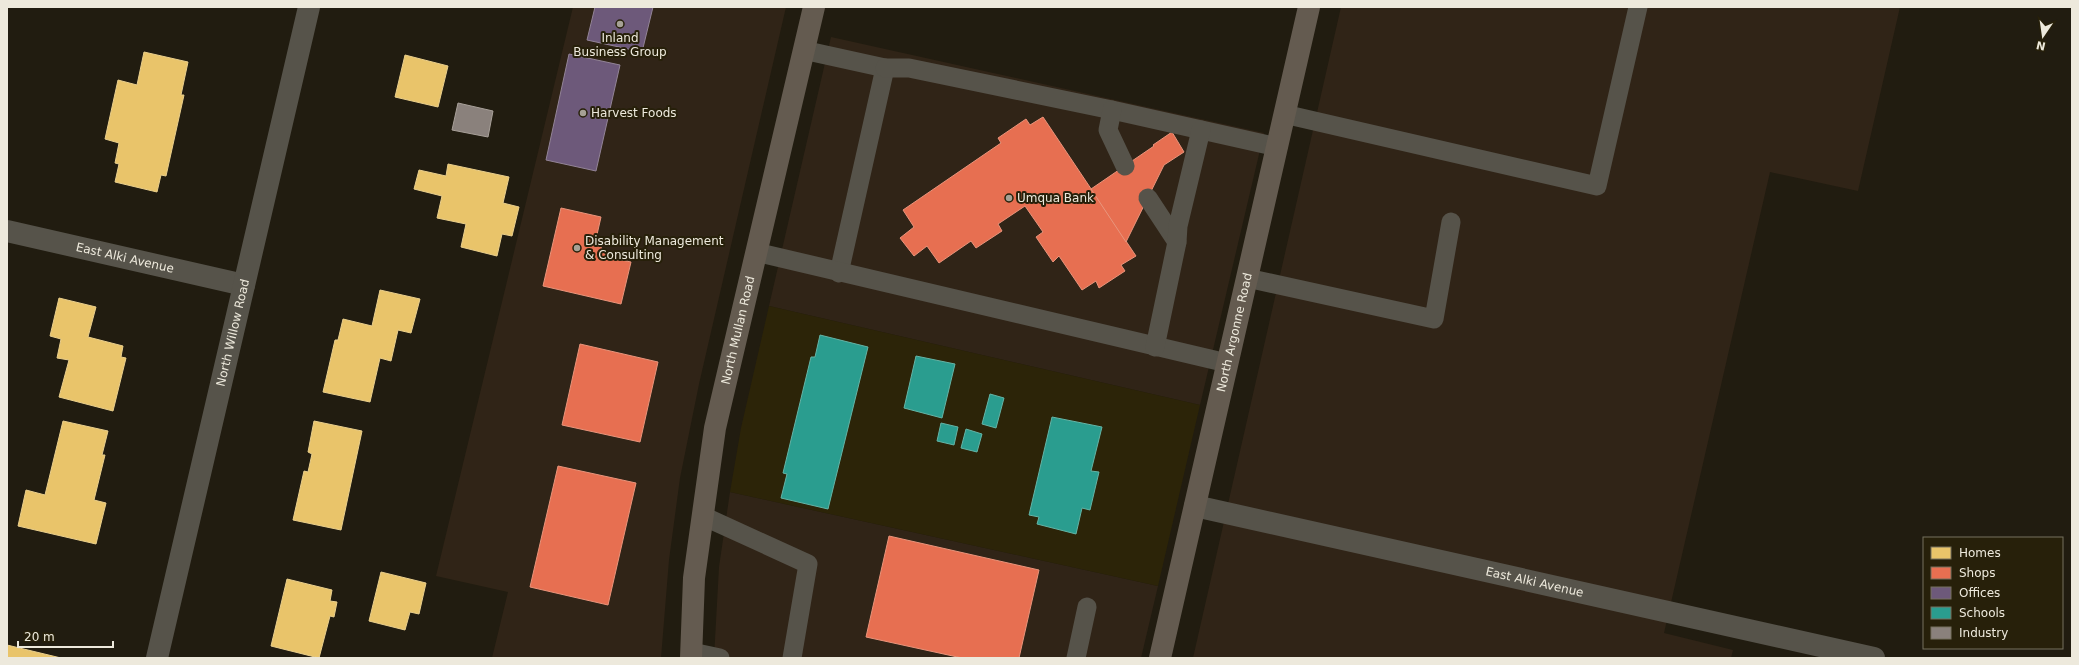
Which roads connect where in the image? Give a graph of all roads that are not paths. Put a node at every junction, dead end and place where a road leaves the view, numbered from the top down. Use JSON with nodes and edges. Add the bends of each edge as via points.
{"nodes":[{"id":1,"x":309,"y":7,"type":"edge"},
{"id":2,"x":814,"y":7,"type":"edge"},
{"id":3,"x":1309,"y":7,"type":"edge"},
{"id":4,"x":1638,"y":7,"type":"edge"},
{"id":5,"x":804,"y":50,"type":"junction"},
{"id":6,"x":885,"y":68,"type":"junction"},
{"id":7,"x":1112,"y":110,"type":"junction"},
{"id":8,"x":1284,"y":114,"type":"junction"},
{"id":9,"x":1201,"y":130,"type":"junction"},
{"id":10,"x":1278,"y":147,"type":"junction"},
{"id":11,"x":1125,"y":166,"type":"dead end"},
{"id":12,"x":1148,"y":198,"type":"dead end"},
{"id":13,"x":1451,"y":222,"type":"dead end"},
{"id":14,"x":7,"y":231,"type":"edge"},
{"id":15,"x":1177,"y":242,"type":"junction"},
{"id":16,"x":756,"y":252,"type":"junction"},
{"id":17,"x":839,"y":273,"type":"junction"},
{"id":18,"x":1248,"y":278,"type":"junction"},
{"id":19,"x":244,"y":285,"type":"junction"},
{"id":20,"x":1155,"y":347,"type":"junction"},
{"id":21,"x":1227,"y":363,"type":"junction"},
{"id":22,"x":1195,"y":506,"type":"junction"},
{"id":23,"x":703,"y":516,"type":"junction"},
{"id":24,"x":1086,"y":607,"type":"dead end"},
{"id":25,"x":692,"y":655,"type":"edge"},
{"id":26,"x":157,"y":658,"type":"edge"},
{"id":27,"x":720,"y":658,"type":"edge"},
{"id":28,"x":792,"y":658,"type":"edge"},
{"id":29,"x":1076,"y":658,"type":"edge"},
{"id":30,"x":1160,"y":658,"type":"edge"},
{"id":31,"x":1874,"y":658,"type":"edge"}],
"edges":[{"from":1,"to":19,"type":"street","name":"North Willow Road"},
{"from":2,"to":5,"type":"main road","name":"North Mullan Road"},
{"from":3,"to":8,"type":"main road","name":"North Argonne Road"},
{"from":4,"to":8,"type":"lane","via":[[1597,186]]},
{"from":5,"to":6,"type":"lane"},
{"from":5,"to":16,"type":"main road","name":"North Mullan Road"},
{"from":6,"to":7,"type":"lane","via":[[909,68]]},
{"from":6,"to":17,"type":"lane"},
{"from":7,"to":9,"type":"lane"},
{"from":7,"to":11,"type":"lane","via":[[1108,130]]},
{"from":8,"to":10,"type":"main road","name":"North Argonne Road"},
{"from":9,"to":10,"type":"lane"},
{"from":9,"to":15,"type":"lane","via":[[1178,226]]},
{"from":10,"to":18,"type":"main road","name":"North Argonne Road"},
{"from":12,"to":15,"type":"lane"},
{"from":13,"to":18,"type":"lane","via":[[1434,319]]},
{"from":14,"to":19,"type":"street","name":"East Alki Avenue"},
{"from":15,"to":20,"type":"lane"},
{"from":16,"to":17,"type":"lane"},
{"from":16,"to":23,"type":"main road","name":"North Mullan Road","via":[[716,428]]},
{"from":17,"to":20,"type":"lane"},
{"from":18,"to":21,"type":"main road","name":"North Argonne Road"},
{"from":19,"to":26,"type":"street","name":"North Willow Road"},
{"from":20,"to":21,"type":"lane"},
{"from":21,"to":22,"type":"main road","name":"North Argonne Road"},
{"from":22,"to":30,"type":"main road","name":"North Argonne Road"},
{"from":22,"to":31,"type":"street","name":"East Alki Avenue"},
{"from":23,"to":25,"type":"main road","name":"North Mullan Road","via":[[694,578]]},
{"from":23,"to":28,"type":"lane","via":[[808,564]]},
{"from":24,"to":29,"type":"lane"},
{"from":25,"to":27,"type":"lane"}]}
